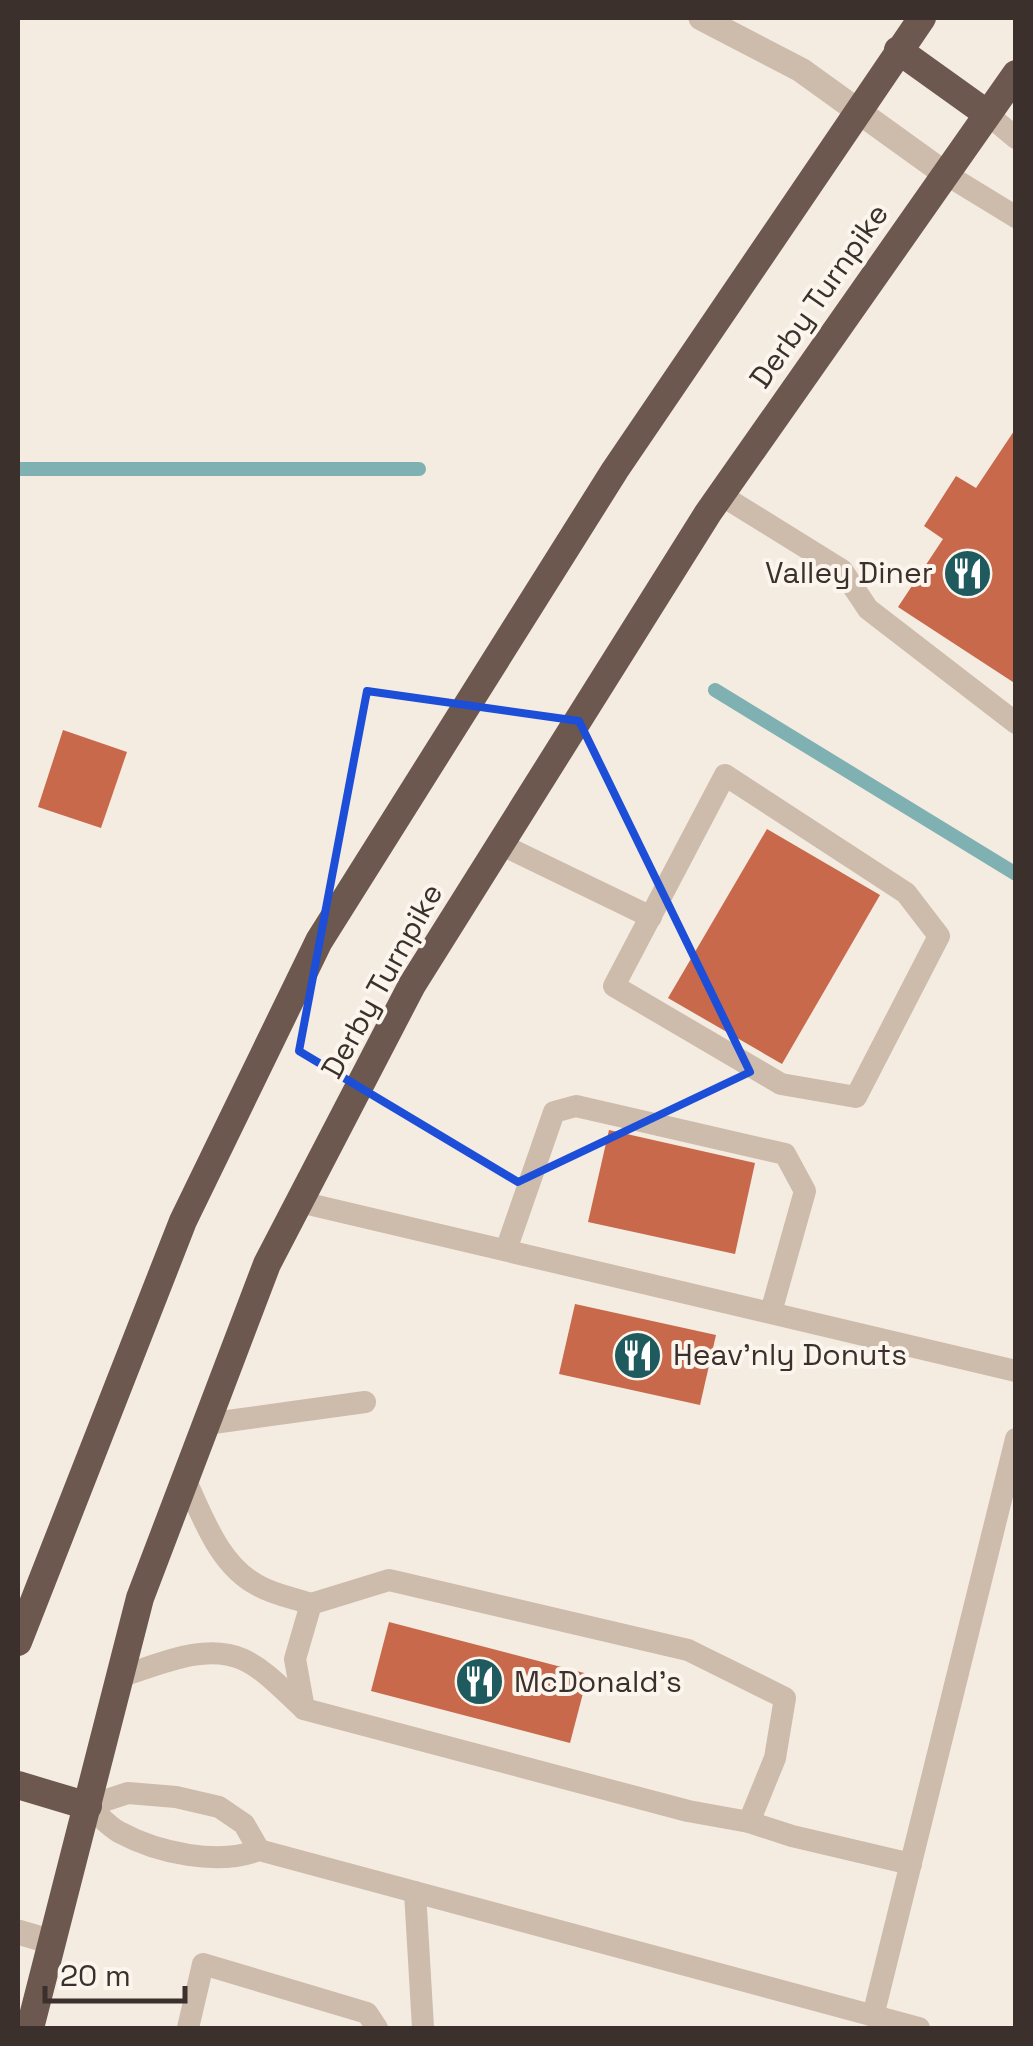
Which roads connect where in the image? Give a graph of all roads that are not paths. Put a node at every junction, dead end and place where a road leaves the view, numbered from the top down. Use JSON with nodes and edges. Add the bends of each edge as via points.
{"nodes":[{"id":1,"x":701,"y":18,"type":"edge"},
{"id":2,"x":922,"y":18,"type":"edge"},
{"id":3,"x":898,"y":50,"type":"junction"},
{"id":4,"x":1016,"y":74,"type":"edge"},
{"id":5,"x":856,"y":111,"type":"junction"},
{"id":6,"x":986,"y":113,"type":"junction"},
{"id":7,"x":1016,"y":138,"type":"edge"},
{"id":8,"x":944,"y":173,"type":"junction"},
{"id":9,"x":1016,"y":217,"type":"edge"},
{"id":10,"x":722,"y":495,"type":"junction"},
{"id":11,"x":1016,"y":723,"type":"edge"},
{"id":12,"x":500,"y":844,"type":"junction"},
{"id":13,"x":651,"y":917,"type":"junction"},
{"id":14,"x":300,"y":1202,"type":"junction"},
{"id":15,"x":506,"y":1250,"type":"junction"},
{"id":16,"x":771,"y":1312,"type":"junction"},
{"id":17,"x":1016,"y":1372,"type":"edge"},
{"id":18,"x":365,"y":1402,"type":"dead end"},
{"id":19,"x":206,"y":1424,"type":"junction"},
{"id":20,"x":1016,"y":1439,"type":"edge"},
{"id":21,"x":184,"y":1480,"type":"junction"},
{"id":22,"x":311,"y":1604,"type":"junction"},
{"id":23,"x":18,"y":1642,"type":"edge"},
{"id":24,"x":119,"y":1677,"type":"junction"},
{"id":25,"x":304,"y":1709,"type":"junction"},
{"id":26,"x":18,"y":1785,"type":"edge"},
{"id":27,"x":88,"y":1806,"type":"junction"},
{"id":28,"x":749,"y":1822,"type":"junction"},
{"id":29,"x":260,"y":1850,"type":"junction"},
{"id":30,"x":911,"y":1864,"type":"junction"},
{"id":31,"x":415,"y":1892,"type":"junction"},
{"id":32,"x":18,"y":1932,"type":"edge"},
{"id":33,"x":52,"y":1942,"type":"junction"},
{"id":34,"x":873,"y":2016,"type":"junction"},
{"id":35,"x":30,"y":2028,"type":"edge"},
{"id":36,"x":188,"y":2028,"type":"edge"},
{"id":37,"x":377,"y":2028,"type":"edge"},
{"id":38,"x":422,"y":2028,"type":"edge"},
{"id":39,"x":919,"y":2028,"type":"edge"}],
"edges":[{"from":1,"to":5,"type":"street","via":[[802,70]]},
{"from":2,"to":3,"type":"highway"},
{"from":3,"to":5,"type":"highway"},
{"from":3,"to":6,"type":"highway"},
{"from":4,"to":6,"type":"highway","name":"Derby Turnpike"},
{"from":5,"to":8,"type":"street"},
{"from":5,"to":23,"type":"highway","via":[[615,470],[319,941],[183,1222]]},
{"from":6,"to":7,"type":"lane"},
{"from":6,"to":8,"type":"highway","name":"Derby Turnpike"},
{"from":8,"to":9,"type":"lane"},
{"from":8,"to":10,"type":"highway","name":"Derby Turnpike"},
{"from":10,"to":11,"type":"lane","via":[[842,570],[868,609]]},
{"from":10,"to":12,"type":"highway","name":"Derby Turnpike"},
{"from":12,"to":13,"type":"lane"},
{"from":12,"to":14,"type":"highway","name":"Derby Turnpike","via":[[412,985]]},
{"from":13,"to":13,"type":"lane","via":[[614,986],[782,1084],[856,1096],[940,936],[906,893],[725,775]]},
{"from":14,"to":15,"type":"lane"},
{"from":14,"to":19,"type":"highway","name":"Derby Turnpike","via":[[268,1264]]},
{"from":15,"to":16,"type":"lane"},
{"from":15,"to":16,"type":"lane","via":[[554,1112],[576,1106],[736,1141],[785,1154],[804,1191]]},
{"from":16,"to":17,"type":"lane"},
{"from":18,"to":19,"type":"lane"},
{"from":19,"to":21,"type":"highway","name":"Derby Turnpike"},
{"from":20,"to":30,"type":"lane"},
{"from":21,"to":22,"type":"lane","via":[[234,1568],[260,1588]]},
{"from":21,"to":24,"type":"highway","name":"Derby Turnpike"},
{"from":22,"to":25,"type":"lane","via":[[295,1659]]},
{"from":22,"to":28,"type":"lane","via":[[389,1580],[688,1650],[785,1698],[775,1758]]},
{"from":24,"to":25,"type":"lane","via":[[194,1655],[226,1654],[255,1666]]},
{"from":24,"to":27,"type":"highway","name":"Derby Turnpike"},
{"from":25,"to":28,"type":"lane","via":[[688,1812]]},
{"from":26,"to":27,"type":"highway"},
{"from":27,"to":29,"type":"lane","via":[[116,1830],[152,1846],[239,1858]]},
{"from":27,"to":29,"type":"lane","via":[[128,1793],[218,1807],[244,1824]]},
{"from":27,"to":33,"type":"highway","name":"Derby Turnpike"},
{"from":28,"to":30,"type":"lane"},
{"from":29,"to":31,"type":"lane"},
{"from":30,"to":34,"type":"lane"},
{"from":31,"to":34,"type":"lane"},
{"from":31,"to":38,"type":"lane"},
{"from":32,"to":33,"type":"street"},
{"from":33,"to":35,"type":"highway","name":"Derby Turnpike"},
{"from":34,"to":39,"type":"lane"},
{"from":36,"to":37,"type":"lane","via":[[204,1964],[367,2013]]}]}
